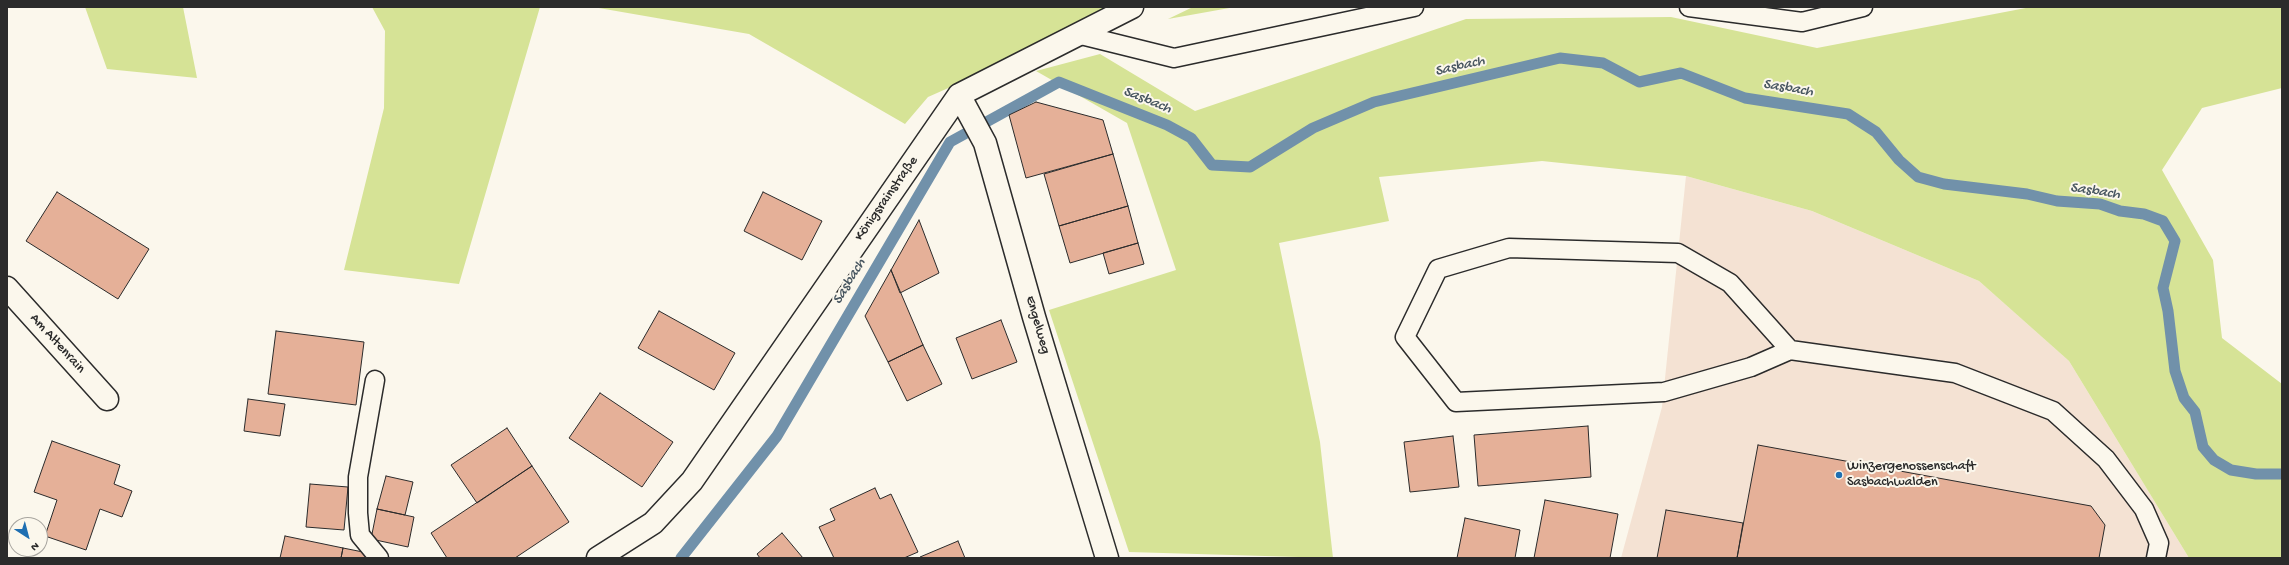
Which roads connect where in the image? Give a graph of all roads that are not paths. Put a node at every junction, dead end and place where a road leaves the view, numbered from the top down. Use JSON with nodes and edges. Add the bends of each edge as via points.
{"nodes":[{"id":1,"x":1132,"y":7,"type":"edge"},
{"id":2,"x":1414,"y":7,"type":"edge"},
{"id":3,"x":1689,"y":7,"type":"edge"},
{"id":4,"x":1863,"y":7,"type":"edge"},
{"id":5,"x":1077,"y":34,"type":"junction"},
{"id":6,"x":959,"y":95,"type":"junction"},
{"id":7,"x":7,"y":288,"type":"edge"},
{"id":8,"x":1790,"y":350,"type":"junction"},
{"id":9,"x":375,"y":380,"type":"dead end"},
{"id":10,"x":107,"y":400,"type":"dead end"},
{"id":11,"x":379,"y":558,"type":"edge"},
{"id":12,"x":598,"y":558,"type":"edge"},
{"id":13,"x":1106,"y":558,"type":"edge"},
{"id":14,"x":2156,"y":558,"type":"edge"}],
"edges":[{"from":1,"to":5,"type":"street","name":"Königsrainstraße"},
{"from":2,"to":5,"type":"lane","via":[[1174,58]]},
{"from":3,"to":4,"type":"lane","via":[[1802,22]]},
{"from":5,"to":6,"type":"street","name":"Königsrainstraße"},
{"from":6,"to":12,"type":"street","name":"Königsrainstraße","via":[[692,481],[653,523]]},
{"from":6,"to":13,"type":"street","name":"Engelweg","via":[[985,143]]},
{"from":7,"to":10,"type":"street","name":"Am Altenrain"},
{"from":8,"to":8,"type":"lane","via":[[1730,283],[1678,253],[1509,248],[1438,269],[1405,337],[1456,402],[1664,392],[1751,367]]},
{"from":8,"to":14,"type":"lane","via":[[1955,373],[2053,411],[2106,459],[2144,509],[2159,543]]},
{"from":9,"to":11,"type":"lane","via":[[358,477],[358,513],[360,535]]}]}
